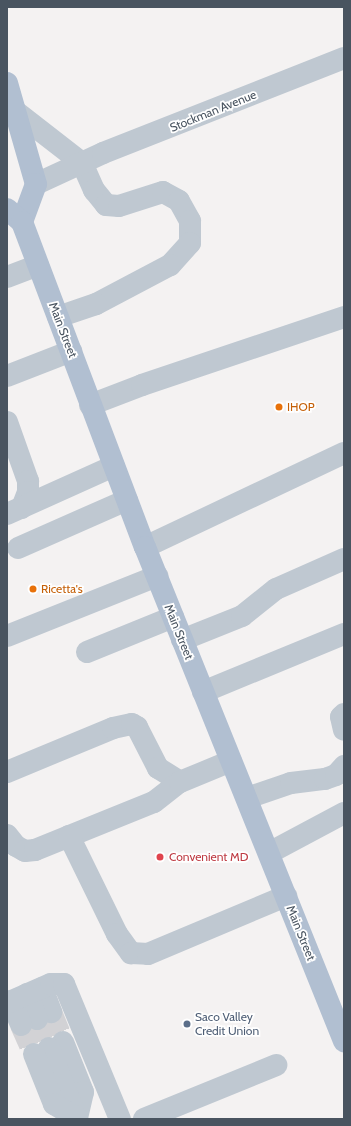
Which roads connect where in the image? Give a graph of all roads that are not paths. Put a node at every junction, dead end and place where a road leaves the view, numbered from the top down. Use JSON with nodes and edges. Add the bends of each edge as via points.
{"nodes":[{"id":1,"x":344,"y":58,"type":"edge"},
{"id":2,"x":7,"y":83,"type":"edge"},
{"id":3,"x":15,"y":111,"type":"junction"},
{"id":4,"x":82,"y":163,"type":"junction"},
{"id":5,"x":36,"y":184,"type":"junction"},
{"id":6,"x":14,"y":215,"type":"edge"},
{"id":7,"x":38,"y":265,"type":"junction"},
{"id":8,"x":7,"y":278,"type":"edge"},
{"id":9,"x":58,"y":317,"type":"junction"},
{"id":10,"x":344,"y":317,"type":"edge"},
{"id":11,"x":71,"y":351,"type":"junction"},
{"id":12,"x":10,"y":377,"type":"edge"},
{"id":13,"x":90,"y":405,"type":"junction"},
{"id":14,"x":7,"y":422,"type":"edge"},
{"id":15,"x":344,"y":453,"type":"edge"},
{"id":16,"x":114,"y":466,"type":"junction"},
{"id":17,"x":127,"y":500,"type":"junction"},
{"id":18,"x":14,"y":511,"type":"edge"},
{"id":19,"x":145,"y":547,"type":"junction"},
{"id":20,"x":18,"y":548,"type":"dead end"},
{"id":21,"x":344,"y":558,"type":"edge"},
{"id":22,"x":156,"y":576,"type":"junction"},
{"id":23,"x":173,"y":617,"type":"junction"},
{"id":24,"x":344,"y":634,"type":"edge"},
{"id":25,"x":7,"y":636,"type":"edge"},
{"id":26,"x":182,"y":640,"type":"junction"},
{"id":27,"x":87,"y":652,"type":"dead end"},
{"id":28,"x":204,"y":692,"type":"junction"},
{"id":29,"x":344,"y":714,"type":"edge"},
{"id":30,"x":344,"y":730,"type":"edge"},
{"id":31,"x":231,"y":761,"type":"junction"},
{"id":32,"x":344,"y":766,"type":"edge"},
{"id":33,"x":7,"y":772,"type":"edge"},
{"id":34,"x":180,"y":782,"type":"junction"},
{"id":35,"x":247,"y":798,"type":"junction"},
{"id":36,"x":344,"y":813,"type":"edge"},
{"id":37,"x":7,"y":835,"type":"edge"},
{"id":38,"x":69,"y":836,"type":"junction"},
{"id":39,"x":269,"y":853,"type":"junction"},
{"id":40,"x":286,"y":896,"type":"junction"},
{"id":41,"x":22,"y":996,"type":"edge"},
{"id":42,"x":344,"y":1040,"type":"edge"},
{"id":43,"x":276,"y":1066,"type":"dead end"},
{"id":44,"x":77,"y":1119,"type":"edge"},
{"id":45,"x":120,"y":1119,"type":"edge"},
{"id":46,"x":144,"y":1119,"type":"edge"}],
"edges":[{"from":1,"to":4,"type":"street","name":"Stockman Avenue"},
{"from":2,"to":3,"type":"main road"},
{"from":3,"to":4,"type":"street"},
{"from":3,"to":5,"type":"main road"},
{"from":4,"to":5,"type":"street","name":"Stockman Avenue"},
{"from":4,"to":9,"type":"street","via":[[94,190],[106,205],[119,206],[163,192],[174,197],[188,215],[191,236],[187,249],[170,265],[96,304]]},
{"from":5,"to":6,"type":"main road","name":"Main Street"},
{"from":6,"to":7,"type":"main road","name":"Main Street"},
{"from":7,"to":8,"type":"street"},
{"from":7,"to":9,"type":"main road","name":"Main Street"},
{"from":9,"to":11,"type":"main road","name":"Main Street"},
{"from":10,"to":13,"type":"street"},
{"from":11,"to":12,"type":"street"},
{"from":11,"to":13,"type":"main road","name":"Main Street"},
{"from":13,"to":16,"type":"main road","name":"Main Street"},
{"from":14,"to":18,"type":"street","via":[[28,481],[28,492]]},
{"from":15,"to":19,"type":"street"},
{"from":16,"to":17,"type":"main road","name":"Main Street"},
{"from":16,"to":18,"type":"street"},
{"from":17,"to":19,"type":"main road","name":"Main Street"},
{"from":17,"to":20,"type":"street"},
{"from":19,"to":22,"type":"main road","name":"Main Street"},
{"from":21,"to":26,"type":"street","via":[[276,589],[242,616]]},
{"from":22,"to":23,"type":"main road","name":"Main Street"},
{"from":22,"to":25,"type":"street"},
{"from":23,"to":26,"type":"main road","name":"Main Street"},
{"from":23,"to":27,"type":"street"},
{"from":24,"to":28,"type":"street"},
{"from":26,"to":28,"type":"main road","name":"Main Street"},
{"from":28,"to":31,"type":"main road","name":"Main Street"},
{"from":29,"to":30,"type":"street","via":[[341,717]]},
{"from":31,"to":34,"type":"street"},
{"from":31,"to":35,"type":"main road","name":"Main Street"},
{"from":32,"to":35,"type":"street","via":[[336,775],[325,779],[291,783]]},
{"from":33,"to":34,"type":"street","via":[[113,728],[132,724],[137,727],[158,768]]},
{"from":34,"to":38,"type":"street","via":[[154,802]]},
{"from":35,"to":39,"type":"main road","name":"Main Street"},
{"from":36,"to":39,"type":"street"},
{"from":37,"to":38,"type":"street","via":[[16,846],[25,851]]},
{"from":38,"to":40,"type":"street","via":[[119,939],[131,953],[148,954]]},
{"from":39,"to":40,"type":"main road","name":"Main Street"},
{"from":40,"to":42,"type":"main road","name":"Main Street"},
{"from":41,"to":41,"type":"street","via":[[36,1019]]},
{"from":41,"to":45,"type":"street","via":[[59,983],[68,988]]},
{"from":43,"to":46,"type":"street"},
{"from":44,"to":44,"type":"street","via":[[83,1092],[48,1048],[54,1104]]}]}
